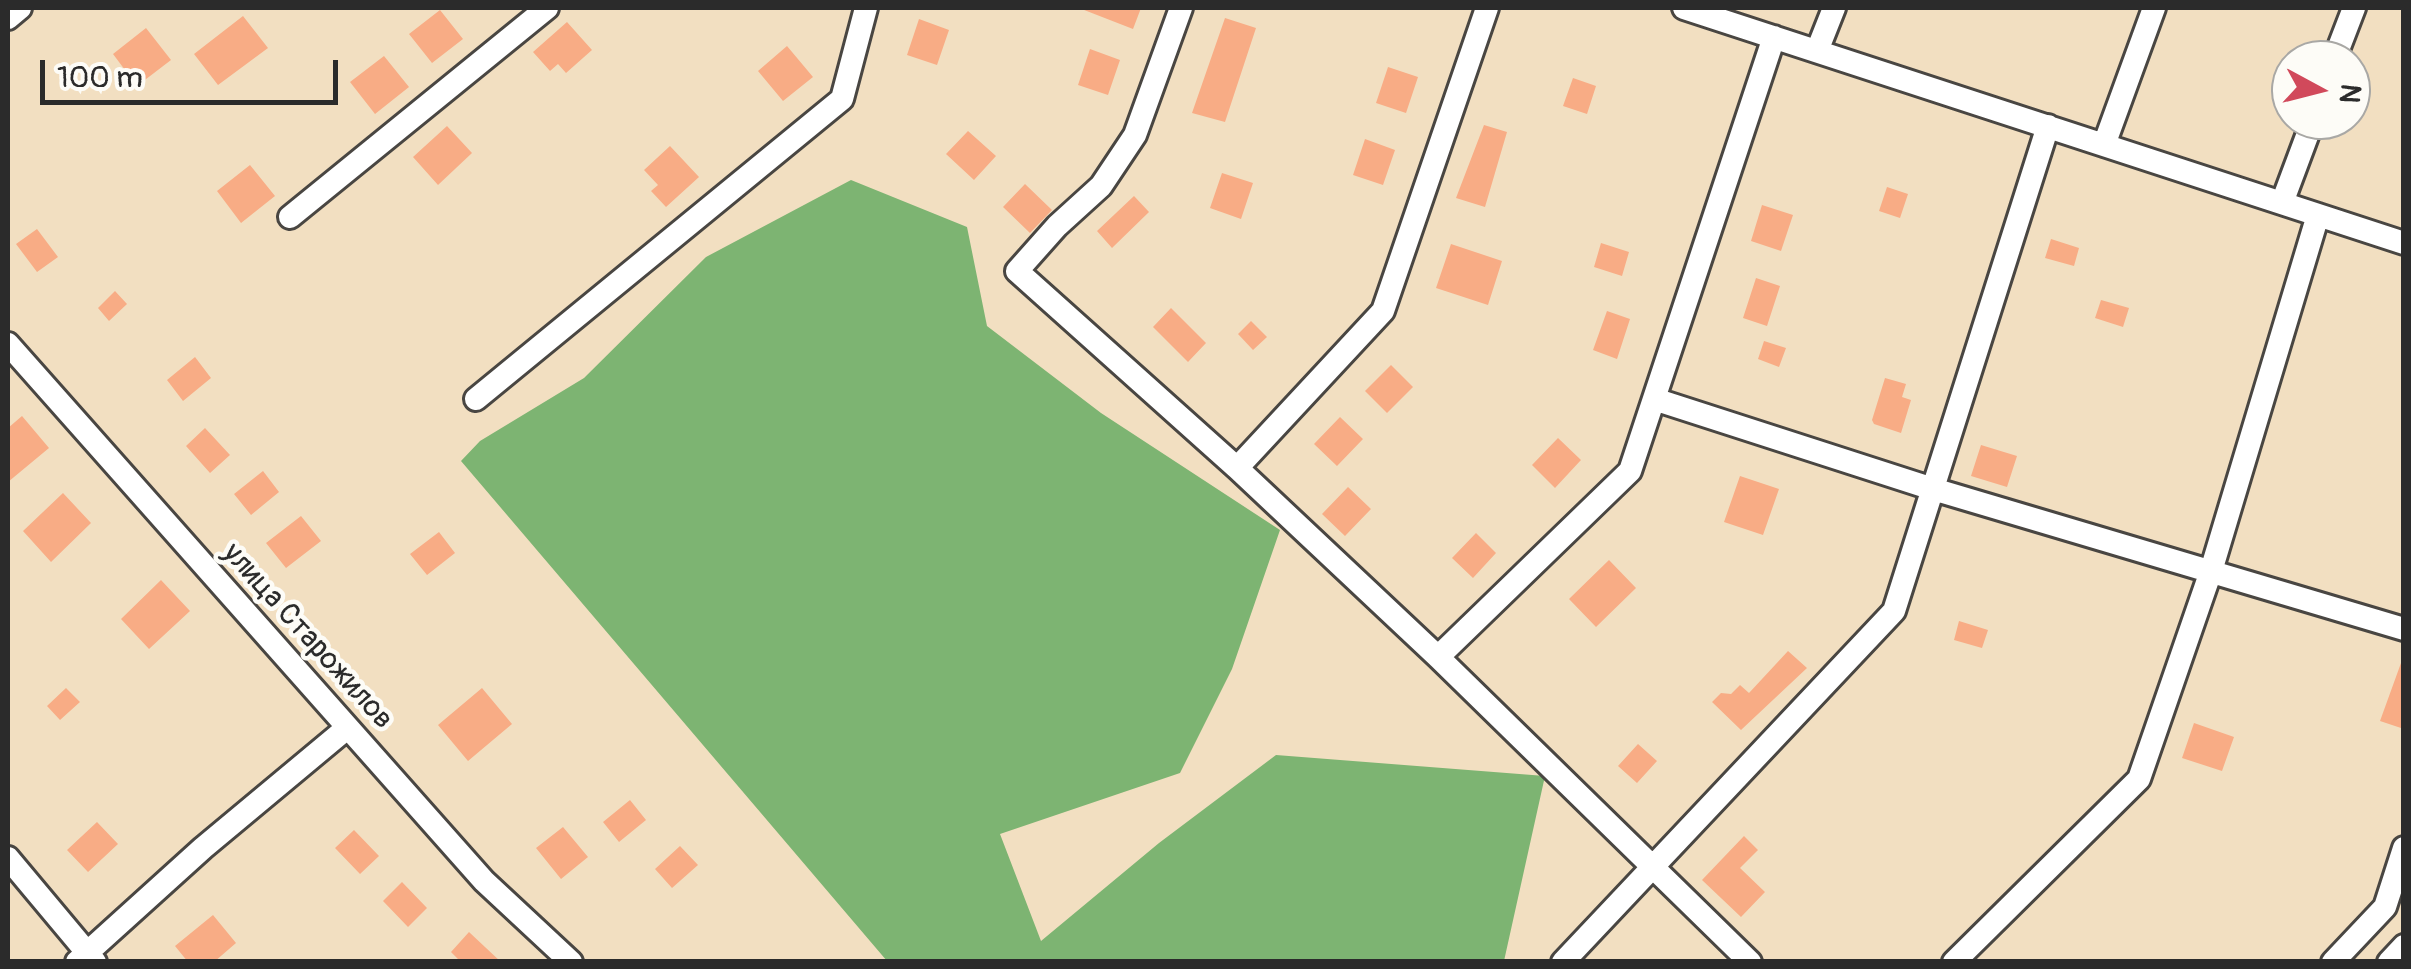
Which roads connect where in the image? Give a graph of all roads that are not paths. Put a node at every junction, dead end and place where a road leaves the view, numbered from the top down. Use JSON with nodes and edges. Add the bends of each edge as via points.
{"nodes":[{"id":1,"x":20,"y":8,"type":"edge"},
{"id":2,"x":548,"y":8,"type":"edge"},
{"id":3,"x":866,"y":8,"type":"edge"},
{"id":4,"x":1181,"y":8,"type":"edge"},
{"id":5,"x":1487,"y":8,"type":"edge"},
{"id":6,"x":1684,"y":8,"type":"edge"},
{"id":7,"x":1834,"y":8,"type":"edge"},
{"id":8,"x":2154,"y":8,"type":"edge"},
{"id":9,"x":2354,"y":8,"type":"edge"},
{"id":10,"x":8,"y":18,"type":"edge"},
{"id":11,"x":1774,"y":37,"type":"junction"},
{"id":12,"x":2342,"y":40,"type":"edge"},
{"id":13,"x":1818,"y":51,"type":"junction"},
{"id":14,"x":2048,"y":126,"type":"junction"},
{"id":15,"x":2305,"y":140,"type":"edge"},
{"id":16,"x":2104,"y":145,"type":"junction"},
{"id":17,"x":2282,"y":203,"type":"junction"},
{"id":18,"x":2318,"y":215,"type":"junction"},
{"id":19,"x":290,"y":217,"type":"dead end"},
{"id":20,"x":2404,"y":243,"type":"edge"},
{"id":21,"x":8,"y":344,"type":"edge"},
{"id":22,"x":476,"y":399,"type":"dead end"},
{"id":23,"x":1654,"y":399,"type":"junction"},
{"id":24,"x":1237,"y":468,"type":"junction"},
{"id":25,"x":1933,"y":489,"type":"junction"},
{"id":26,"x":2211,"y":571,"type":"junction"},
{"id":27,"x":2404,"y":628,"type":"edge"},
{"id":28,"x":1438,"y":657,"type":"junction"},
{"id":29,"x":347,"y":728,"type":"junction"},
{"id":30,"x":2404,"y":848,"type":"edge"},
{"id":31,"x":8,"y":858,"type":"edge"},
{"id":32,"x":1654,"y":865,"type":"junction"},
{"id":33,"x":2404,"y":946,"type":"edge"},
{"id":34,"x":87,"y":958,"type":"edge"},
{"id":35,"x":571,"y":962,"type":"edge"},
{"id":36,"x":1563,"y":962,"type":"edge"},
{"id":37,"x":1750,"y":962,"type":"edge"},
{"id":38,"x":1954,"y":962,"type":"edge"},
{"id":39,"x":2334,"y":962,"type":"edge"},
{"id":40,"x":2389,"y":962,"type":"edge"}],
"edges":[{"from":1,"to":10,"type":"street"},
{"from":2,"to":19,"type":"street"},
{"from":3,"to":22,"type":"street","via":[[842,100]]},
{"from":4,"to":24,"type":"street","via":[[1136,135],[1101,186],[1017,271]]},
{"from":5,"to":24,"type":"street","via":[[1383,312]]},
{"from":6,"to":11,"type":"street"},
{"from":7,"to":13,"type":"street"},
{"from":8,"to":16,"type":"street"},
{"from":9,"to":12,"type":"street"},
{"from":11,"to":13,"type":"street"},
{"from":11,"to":23,"type":"street"},
{"from":13,"to":14,"type":"street"},
{"from":14,"to":16,"type":"street"},
{"from":14,"to":25,"type":"street"},
{"from":15,"to":17,"type":"street"},
{"from":16,"to":17,"type":"street"},
{"from":17,"to":18,"type":"street"},
{"from":18,"to":20,"type":"street"},
{"from":18,"to":26,"type":"street"},
{"from":21,"to":29,"type":"street","name":"улица Старожилов"},
{"from":23,"to":25,"type":"street"},
{"from":23,"to":28,"type":"street","via":[[1630,471]]},
{"from":24,"to":28,"type":"street"},
{"from":25,"to":26,"type":"street"},
{"from":25,"to":32,"type":"street","via":[[1894,611]]},
{"from":26,"to":27,"type":"street"},
{"from":26,"to":38,"type":"street","via":[[2140,779]]},
{"from":28,"to":32,"type":"street"},
{"from":29,"to":34,"type":"street","via":[[203,848]]},
{"from":29,"to":35,"type":"street","name":"улица Старожилов","via":[[484,881]]},
{"from":30,"to":39,"type":"street","via":[[2385,907]]},
{"from":31,"to":34,"type":"street"},
{"from":32,"to":36,"type":"street"},
{"from":32,"to":37,"type":"street"},
{"from":33,"to":40,"type":"street"}]}
